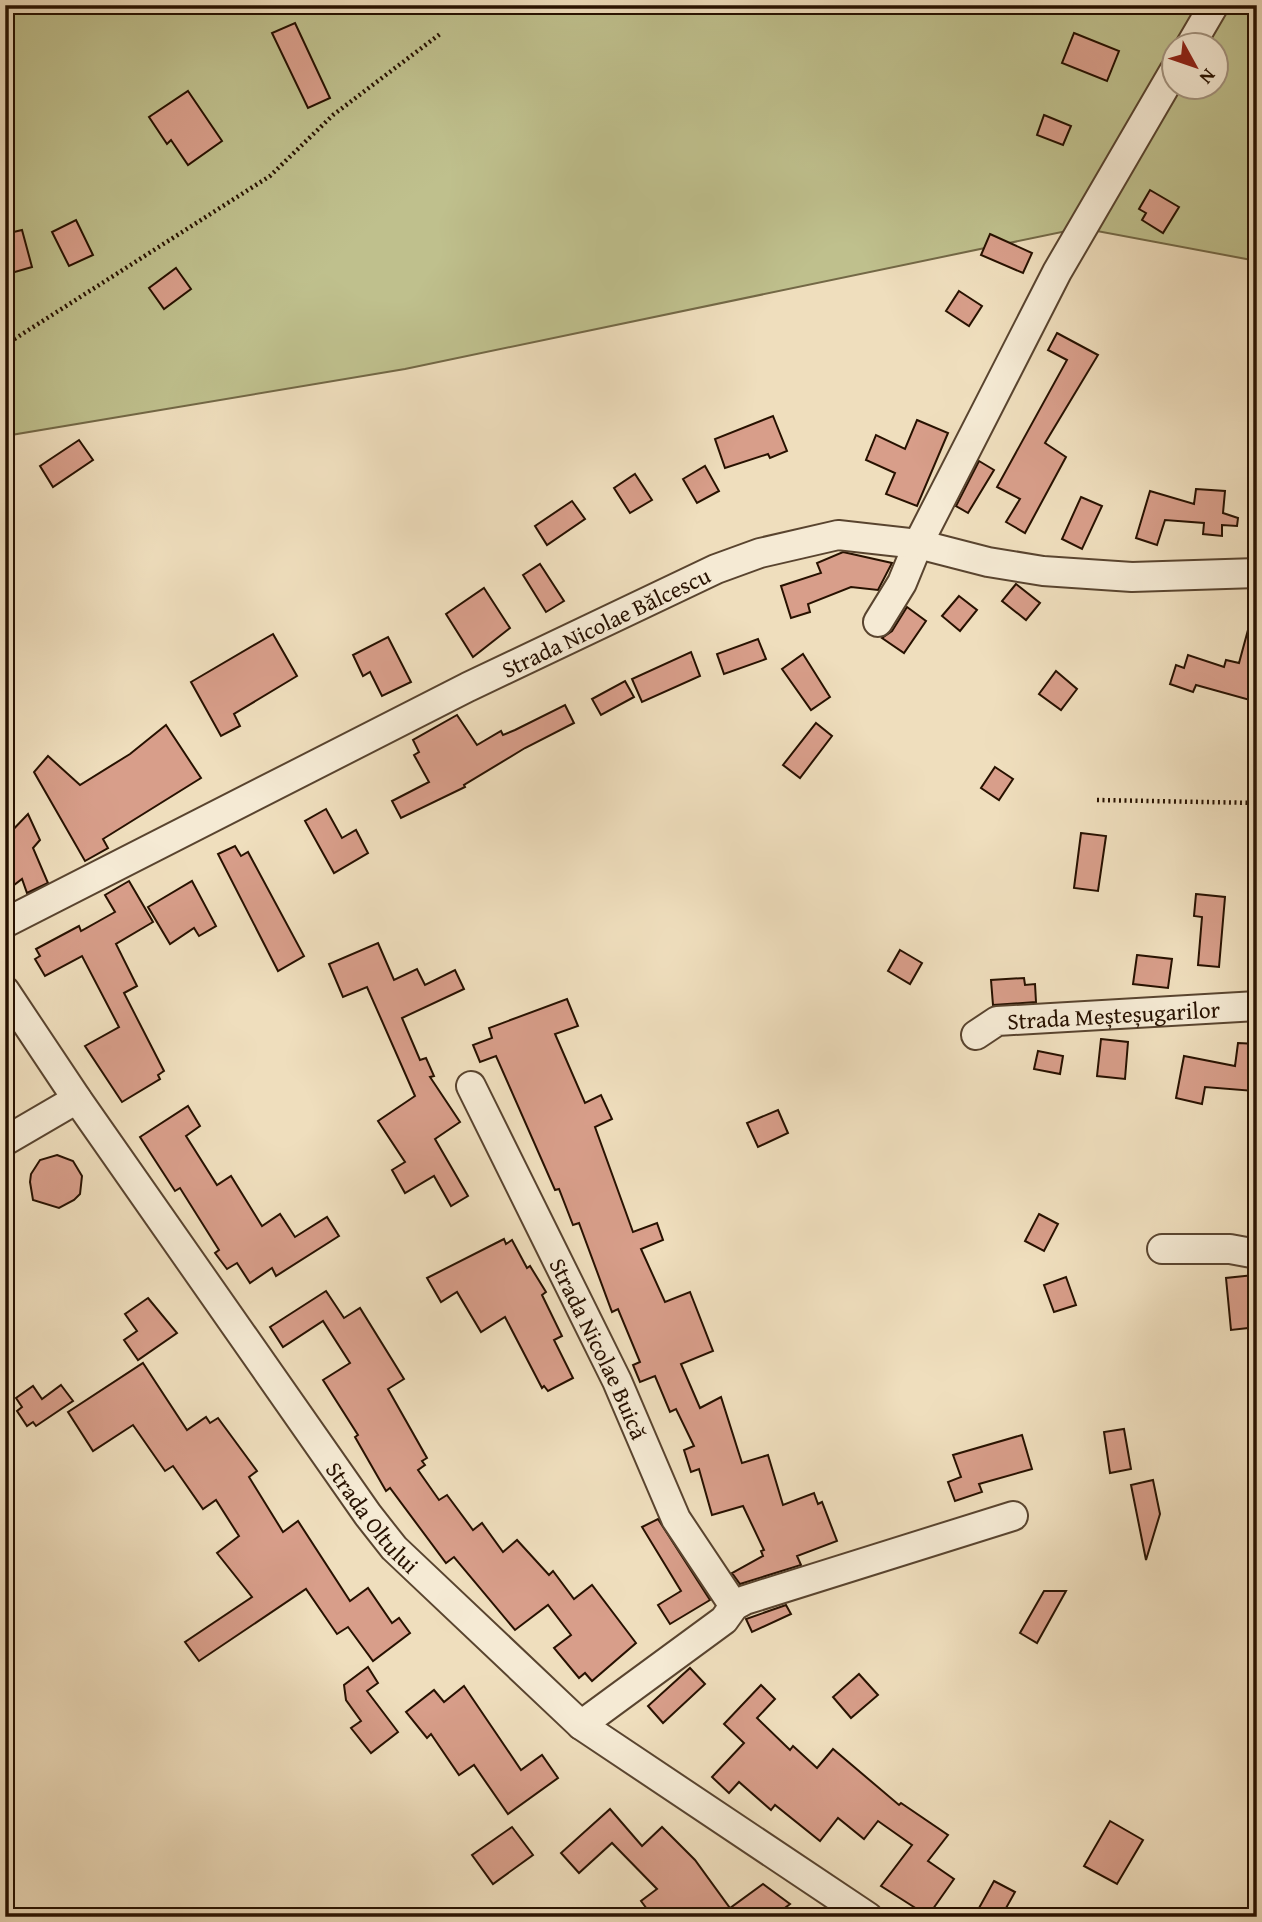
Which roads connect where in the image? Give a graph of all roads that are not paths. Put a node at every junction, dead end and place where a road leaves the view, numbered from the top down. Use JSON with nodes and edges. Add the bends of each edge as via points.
{"nodes":[{"id":1,"x":1214,"y":5,"type":"edge"},
{"id":2,"x":1198,"y":32,"type":"edge"},
{"id":3,"x":1160,"y":95,"type":"edge"},
{"id":4,"x":918,"y":544,"type":"junction"},
{"id":5,"x":1257,"y":573,"type":"edge"},
{"id":6,"x":878,"y":622,"type":"dead end"},
{"id":7,"x":5,"y":923,"type":"edge"},
{"id":8,"x":5,"y":991,"type":"edge"},
{"id":9,"x":1257,"y":1006,"type":"edge"},
{"id":10,"x":976,"y":1035,"type":"dead end"},
{"id":11,"x":471,"y":1086,"type":"dead end"},
{"id":12,"x":77,"y":1099,"type":"junction"},
{"id":13,"x":5,"y":1141,"type":"edge"},
{"id":14,"x":1162,"y":1249,"type":"dead end"},
{"id":15,"x":1257,"y":1254,"type":"edge"},
{"id":16,"x":1013,"y":1516,"type":"dead end"},
{"id":17,"x":734,"y":1606,"type":"junction"},
{"id":18,"x":581,"y":1725,"type":"junction"},
{"id":19,"x":868,"y":1917,"type":"edge"}],
"edges":[{"from":1,"to":2,"type":"street"},
{"from":3,"to":4,"type":"street","via":[[1057,272]]},
{"from":4,"to":5,"type":"street","name":"Strada Nicolae Bălcescu","via":[[1043,571],[1132,577]]},
{"from":4,"to":6,"type":"street","via":[[902,583]]},
{"from":4,"to":7,"type":"street","name":"Strada Nicolae Bălcescu","via":[[838,535],[774,549],[716,569],[468,687]]},
{"from":8,"to":12,"type":"street","name":"Strada Oltului"},
{"from":9,"to":10,"type":"street","name":"Strada Meșteșugarilor","via":[[997,1021]]},
{"from":11,"to":17,"type":"street","name":"Strada Nicolae Buică","via":[[617,1381],[676,1519]]},
{"from":12,"to":13,"type":"street"},
{"from":12,"to":18,"type":"street","name":"Strada Oltului","via":[[368,1515],[421,1576]]},
{"from":14,"to":15,"type":"street"},
{"from":16,"to":17,"type":"street"},
{"from":17,"to":18,"type":"street","via":[[723,1620]]},
{"from":18,"to":19,"type":"street","name":"Strada Oltului"}]}
